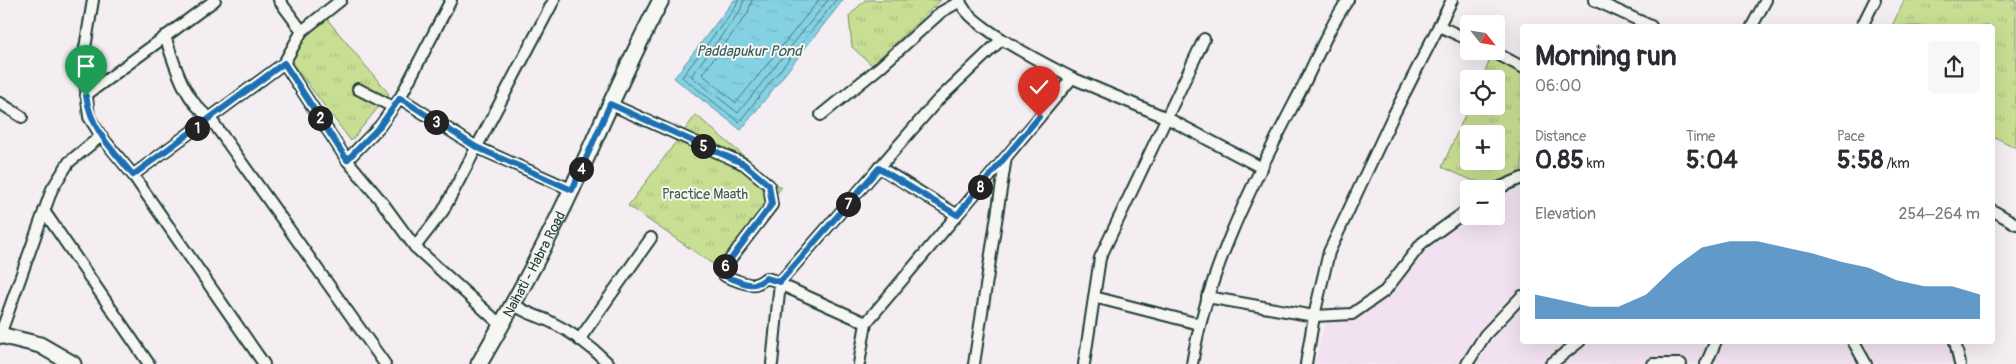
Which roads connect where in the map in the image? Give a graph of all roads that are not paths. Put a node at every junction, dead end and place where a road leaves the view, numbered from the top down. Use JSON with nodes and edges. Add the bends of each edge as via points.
{"nodes":[{"id":1,"x":93,"y":0,"type":"edge"},
{"id":2,"x":215,"y":0,"type":"edge"},
{"id":3,"x":279,"y":0,"type":"edge"},
{"id":4,"x":341,"y":0,"type":"edge"},
{"id":5,"x":452,"y":0,"type":"edge"},
{"id":6,"x":554,"y":0,"type":"edge"},
{"id":7,"x":661,"y":0,"type":"edge"},
{"id":8,"x":1348,"y":0,"type":"edge"},
{"id":9,"x":1452,"y":0,"type":"edge"},
{"id":10,"x":1594,"y":0,"type":"edge"},
{"id":11,"x":1766,"y":0,"type":"edge"},
{"id":12,"x":1875,"y":0,"type":"edge"},
{"id":13,"x":959,"y":1,"type":"edge"},
{"id":14,"x":1647,"y":24,"type":"edge"},
{"id":15,"x":1753,"y":24,"type":"edge"},
{"id":16,"x":1863,"y":24,"type":"edge"},
{"id":17,"x":1439,"y":26,"type":"junction"},
{"id":18,"x":302,"y":31,"type":"junction"},
{"id":19,"x":165,"y":36,"type":"junction"},
{"id":20,"x":1460,"y":36,"type":"edge"},
{"id":21,"x":1204,"y":39,"type":"dead end"},
{"id":22,"x":1001,"y":40,"type":"junction"},
{"id":23,"x":1505,"y":58,"type":"edge"},
{"id":24,"x":284,"y":63,"type":"junction"},
{"id":25,"x":1520,"y":66,"type":"edge"},
{"id":26,"x":1072,"y":78,"type":"junction"},
{"id":27,"x":358,"y":89,"type":"dead end"},
{"id":28,"x":86,"y":96,"type":"junction"},
{"id":29,"x":400,"y":98,"type":"junction"},
{"id":30,"x":0,"y":103,"type":"edge"},
{"id":31,"x":610,"y":104,"type":"junction"},
{"id":32,"x":394,"y":107,"type":"junction"},
{"id":33,"x":821,"y":115,"type":"dead end"},
{"id":34,"x":22,"y":117,"type":"dead end"},
{"id":35,"x":210,"y":118,"type":"junction"},
{"id":36,"x":1168,"y":118,"type":"junction"},
{"id":37,"x":101,"y":136,"type":"junction"},
{"id":38,"x":476,"y":147,"type":"junction"},
{"id":39,"x":1006,"y":157,"type":"junction"},
{"id":40,"x":347,"y":160,"type":"junction"},
{"id":41,"x":879,"y":168,"type":"junction"},
{"id":42,"x":1262,"y":168,"type":"junction"},
{"id":43,"x":133,"y":175,"type":"junction"},
{"id":44,"x":1520,"y":179,"type":"edge"},
{"id":45,"x":1505,"y":185,"type":"edge"},
{"id":46,"x":572,"y":190,"type":"junction"},
{"id":47,"x":44,"y":211,"type":"junction"},
{"id":48,"x":1995,"y":212,"type":"edge"},
{"id":49,"x":957,"y":215,"type":"junction"},
{"id":50,"x":1460,"y":216,"type":"edge"},
{"id":51,"x":2015,"y":222,"type":"edge"},
{"id":52,"x":651,"y":238,"type":"dead end"},
{"id":53,"x":415,"y":248,"type":"junction"},
{"id":54,"x":780,"y":282,"type":"junction"},
{"id":55,"x":1094,"y":296,"type":"junction"},
{"id":56,"x":1207,"y":297,"type":"junction"},
{"id":57,"x":1520,"y":298,"type":"edge"},
{"id":58,"x":514,"y":304,"type":"junction"},
{"id":59,"x":1314,"y":316,"type":"junction"},
{"id":60,"x":866,"y":323,"type":"junction"},
{"id":61,"x":1199,"y":324,"type":"junction"},
{"id":62,"x":501,"y":325,"type":"junction"},
{"id":63,"x":0,"y":335,"type":"edge"},
{"id":64,"x":579,"y":340,"type":"junction"},
{"id":65,"x":1576,"y":344,"type":"edge"},
{"id":66,"x":1715,"y":344,"type":"edge"},
{"id":67,"x":1855,"y":344,"type":"edge"},
{"id":68,"x":1956,"y":344,"type":"edge"},
{"id":69,"x":73,"y":364,"type":"edge"},
{"id":70,"x":149,"y":364,"type":"edge"},
{"id":71,"x":264,"y":364,"type":"edge"},
{"id":72,"x":385,"y":364,"type":"edge"},
{"id":73,"x":479,"y":364,"type":"edge"},
{"id":74,"x":609,"y":364,"type":"edge"},
{"id":75,"x":772,"y":364,"type":"edge"},
{"id":76,"x":859,"y":364,"type":"edge"},
{"id":77,"x":974,"y":364,"type":"edge"},
{"id":78,"x":1084,"y":364,"type":"edge"},
{"id":79,"x":1192,"y":364,"type":"edge"},
{"id":80,"x":1306,"y":364,"type":"edge"},
{"id":81,"x":1467,"y":364,"type":"edge"},
{"id":82,"x":1551,"y":364,"type":"edge"},
{"id":83,"x":1653,"y":364,"type":"edge"},
{"id":84,"x":1681,"y":364,"type":"edge"},
{"id":85,"x":1706,"y":364,"type":"edge"},
{"id":86,"x":1866,"y":364,"type":"edge"},
{"id":87,"x":1960,"y":364,"type":"edge"}],
"edges":[{"from":1,"to":28,"type":"street","via":[[83,60]]},
{"from":2,"to":19,"type":"street"},
{"from":3,"to":18,"type":"street"},
{"from":4,"to":18,"type":"street"},
{"from":5,"to":29,"type":"street"},
{"from":6,"to":38,"type":"street"},
{"from":7,"to":31,"type":"main road","name":"Naihati - Habra Road"},
{"from":8,"to":42,"type":"street"},
{"from":9,"to":17,"type":"street"},
{"from":10,"to":14,"type":"street"},
{"from":11,"to":15,"type":"street"},
{"from":12,"to":16,"type":"street"},
{"from":13,"to":22,"type":"street","via":[[971,16]]},
{"from":13,"to":33,"type":"street","via":[[941,12]]},
{"from":17,"to":20,"type":"street"},
{"from":17,"to":59,"type":"street","via":[[1329,252]]},
{"from":18,"to":24,"type":"street"},
{"from":19,"to":28,"type":"street"},
{"from":19,"to":35,"type":"street","via":[[178,77],[200,111]]},
{"from":21,"to":36,"type":"street"},
{"from":22,"to":26,"type":"street"},
{"from":22,"to":41,"type":"street","via":[[937,101]]},
{"from":23,"to":25,"type":"street"},
{"from":24,"to":35,"type":"street"},
{"from":24,"to":40,"type":"street"},
{"from":26,"to":36,"type":"street"},
{"from":26,"to":39,"type":"street"},
{"from":27,"to":32,"type":"street"},
{"from":28,"to":37,"type":"street","via":[[90,117]]},
{"from":29,"to":32,"type":"street"},
{"from":29,"to":38,"type":"street"},
{"from":30,"to":34,"type":"street"},
{"from":31,"to":46,"type":"main road","name":"Naihati - Habra Road"},
{"from":31,"to":54,"type":"street","via":[[744,164],[769,185],[772,204],[728,262],[723,274],[748,286],[766,278]]},
{"from":32,"to":40,"type":"street"},
{"from":35,"to":43,"type":"street"},
{"from":35,"to":72,"type":"street"},
{"from":36,"to":42,"type":"street"},
{"from":36,"to":55,"type":"street","via":[[1100,258]]},
{"from":37,"to":43,"type":"street"},
{"from":37,"to":47,"type":"street","via":[[69,162],[60,174]]},
{"from":38,"to":46,"type":"street"},
{"from":38,"to":53,"type":"street","via":[[438,220]]},
{"from":39,"to":49,"type":"street"},
{"from":39,"to":77,"type":"street"},
{"from":40,"to":53,"type":"street"},
{"from":41,"to":49,"type":"street"},
{"from":41,"to":54,"type":"street"},
{"from":42,"to":56,"type":"street","via":[[1234,224]]},
{"from":43,"to":71,"type":"street"},
{"from":44,"to":45,"type":"street"},
{"from":46,"to":58,"type":"main road","name":"Naihati - Habra Road"},
{"from":47,"to":63,"type":"street"},
{"from":47,"to":70,"type":"street"},
{"from":48,"to":51,"type":"street"},
{"from":49,"to":60,"type":"street"},
{"from":50,"to":59,"type":"street","via":[[1422,243],[1385,291],[1352,314]]},
{"from":52,"to":64,"type":"street"},
{"from":53,"to":62,"type":"street"},
{"from":54,"to":60,"type":"street"},
{"from":54,"to":75,"type":"street"},
{"from":55,"to":61,"type":"street"},
{"from":55,"to":78,"type":"street"},
{"from":56,"to":59,"type":"street"},
{"from":56,"to":61,"type":"street"},
{"from":57,"to":81,"type":"street","via":[[1485,335]]},
{"from":58,"to":62,"type":"main road","name":"Naihati - Habra Road"},
{"from":58,"to":64,"type":"street","via":[[550,321]]},
{"from":59,"to":80,"type":"street"},
{"from":60,"to":76,"type":"street"},
{"from":61,"to":79,"type":"street"},
{"from":62,"to":73,"type":"main road","name":"Naihati - Habra Road"},
{"from":63,"to":69,"type":"main road","via":[[40,345]]},
{"from":64,"to":74,"type":"street"},
{"from":65,"to":82,"type":"street"},
{"from":66,"to":85,"type":"street"},
{"from":67,"to":86,"type":"street"},
{"from":68,"to":87,"type":"street"},
{"from":83,"to":84,"type":"street"}]}
